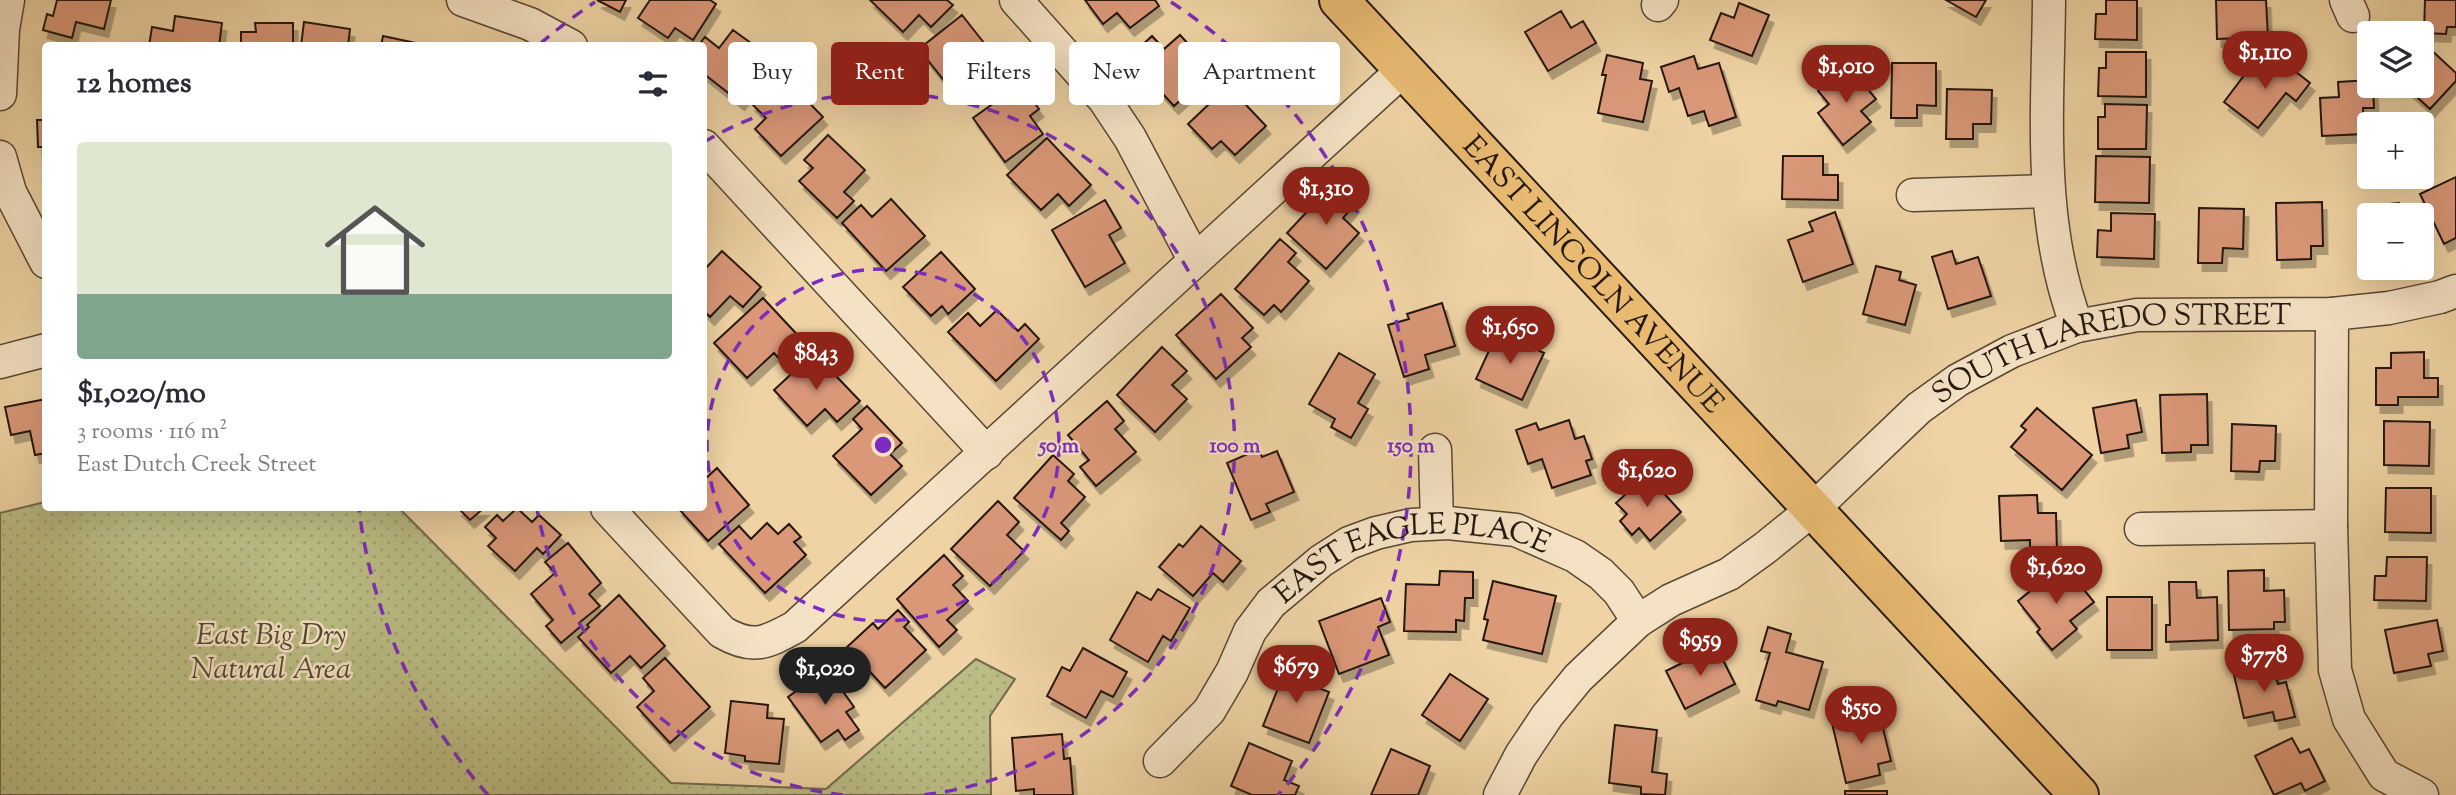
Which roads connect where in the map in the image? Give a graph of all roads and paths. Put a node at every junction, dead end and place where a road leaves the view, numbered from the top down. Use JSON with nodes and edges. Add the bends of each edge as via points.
{"nodes":[{"id":1,"x":8,"y":0,"type":"edge"},
{"id":2,"x":463,"y":0,"type":"edge"},
{"id":3,"x":1016,"y":0,"type":"edge"},
{"id":4,"x":1339,"y":0,"type":"edge"},
{"id":5,"x":2049,"y":0,"type":"edge"},
{"id":6,"x":564,"y":42,"type":"edge"},
{"id":7,"x":1403,"y":70,"type":"junction"},
{"id":8,"x":0,"y":93,"type":"edge"},
{"id":9,"x":707,"y":149,"type":"edge"},
{"id":10,"x":0,"y":157,"type":"edge"},
{"id":11,"x":2048,"y":191,"type":"junction"},
{"id":12,"x":1913,"y":195,"type":"dead end"},
{"id":13,"x":42,"y":254,"type":"edge"},
{"id":14,"x":1194,"y":259,"type":"junction"},
{"id":15,"x":2456,"y":291,"type":"edge"},
{"id":16,"x":2332,"y":314,"type":"junction"},
{"id":17,"x":2077,"y":326,"type":"junction"},
{"id":18,"x":42,"y":351,"type":"edge"},
{"id":19,"x":0,"y":362,"type":"edge"},
{"id":20,"x":1435,"y":450,"type":"dead end"},
{"id":21,"x":987,"y":453,"type":"junction"},
{"id":22,"x":1812,"y":510,"type":"junction"},
{"id":23,"x":610,"y":511,"type":"edge"},
{"id":24,"x":1437,"y":523,"type":"junction"},
{"id":25,"x":2331,"y":526,"type":"junction"},
{"id":26,"x":2141,"y":529,"type":"dead end"},
{"id":27,"x":1638,"y":621,"type":"junction"},
{"id":28,"x":1160,"y":761,"type":"dead end"},
{"id":29,"x":1500,"y":795,"type":"edge"},
{"id":30,"x":2079,"y":795,"type":"edge"},
{"id":31,"x":2422,"y":795,"type":"edge"}],
"edges":[{"from":1,"to":8,"type":"street"},
{"from":2,"to":6,"type":"street","via":[[530,24]]},
{"from":3,"to":14,"type":"street","via":[[1104,99],[1130,138]]},
{"from":4,"to":7,"type":"main road","name":"EAST LINCOLN AVENUE"},
{"from":5,"to":11,"type":"street"},
{"from":7,"to":14,"type":"street"},
{"from":7,"to":22,"type":"main road","name":"EAST LINCOLN AVENUE"},
{"from":9,"to":21,"type":"street"},
{"from":10,"to":13,"type":"street","via":[[10,192]]},
{"from":11,"to":12,"type":"street"},
{"from":11,"to":17,"type":"street","via":[[2056,258]]},
{"from":14,"to":21,"type":"street"},
{"from":15,"to":16,"type":"street","name":"SOUTH LAREDO STREET","via":[[2389,308]]},
{"from":16,"to":17,"type":"street","name":"SOUTH LAREDO STREET","via":[[2137,315]]},
{"from":16,"to":25,"type":"street"},
{"from":17,"to":22,"type":"street","name":"SOUTH LAREDO STREET","via":[[2012,351],[1958,380],[1919,408]]},
{"from":18,"to":19,"type":"street"},
{"from":20,"to":24,"type":"street"},
{"from":21,"to":23,"type":"street","via":[[795,627],[766,642],[740,642],[722,632]]},
{"from":22,"to":27,"type":"street","name":"SOUTH LAREDO STREET","via":[[1728,574]]},
{"from":22,"to":30,"type":"main road","name":"EAST LINCOLN AVENUE"},
{"from":24,"to":27,"type":"street","name":"EAST EAGLE PLACE","via":[[1516,530],[1575,556],[1601,574]]},
{"from":24,"to":28,"type":"street","name":"EAST EAGLE PLACE","via":[[1411,525],[1349,543],[1281,594],[1250,631],[1209,711]]},
{"from":25,"to":26,"type":"street"},
{"from":25,"to":31,"type":"street","via":[[2335,670],[2349,719],[2384,775]]},
{"from":27,"to":29,"type":"street","name":"SOUTH LAREDO STREET","via":[[1578,678],[1547,716]]}]}
